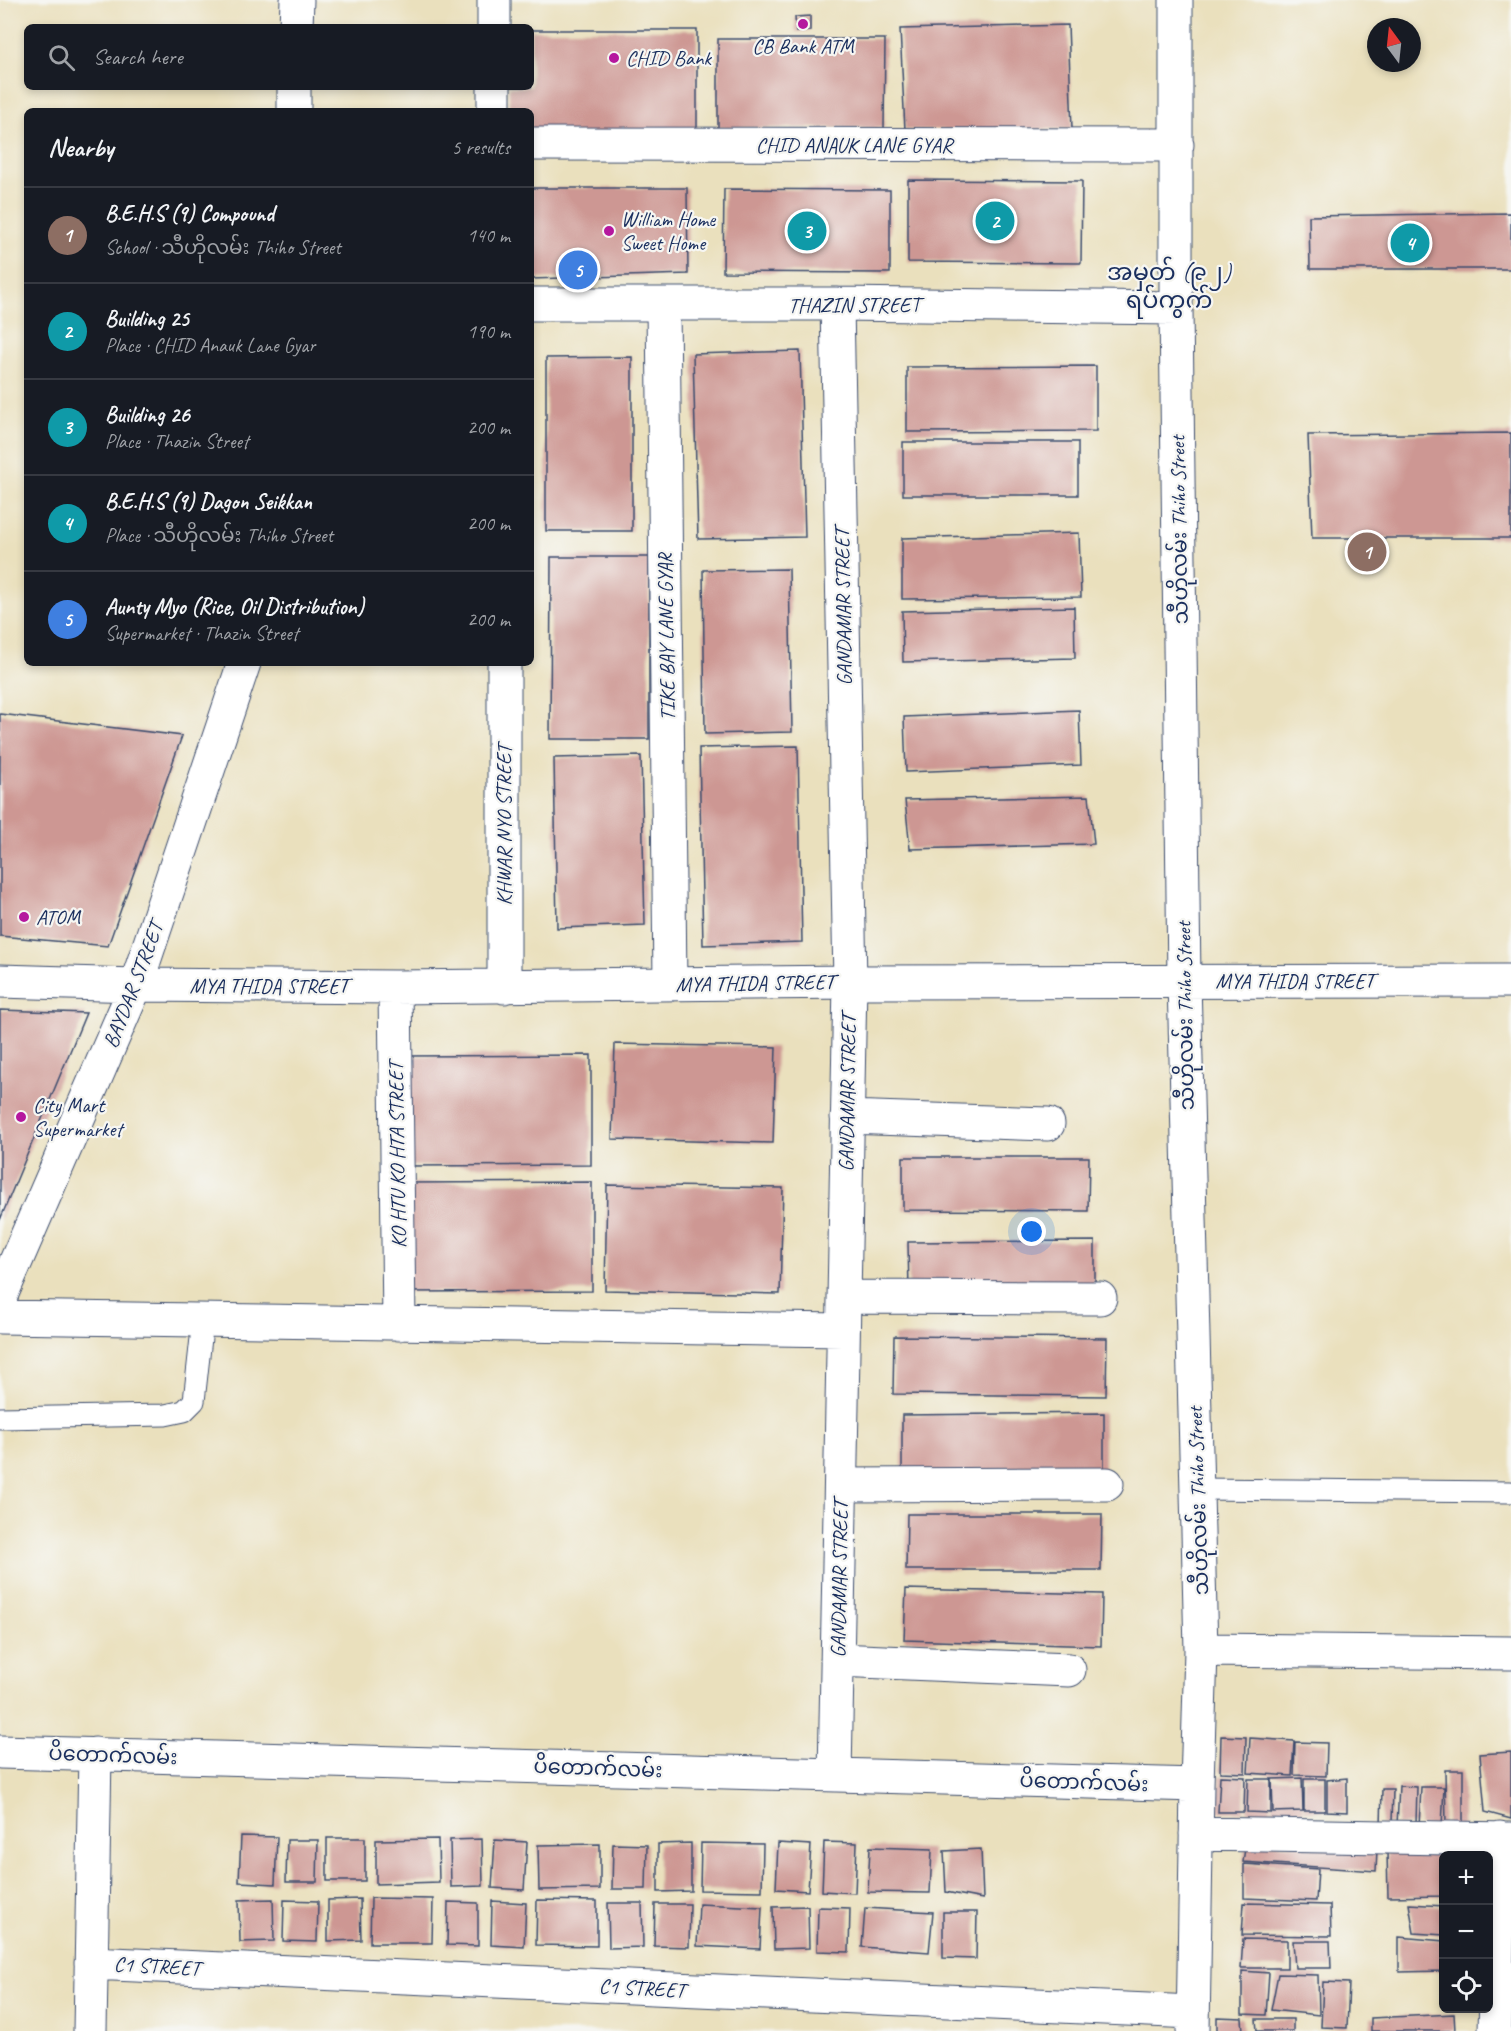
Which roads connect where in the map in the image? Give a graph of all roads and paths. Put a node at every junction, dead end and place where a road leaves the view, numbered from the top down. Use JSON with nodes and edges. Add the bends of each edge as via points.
{"nodes":[{"id":1,"x":297,"y":0,"type":"edge"},
{"id":2,"x":494,"y":0,"type":"edge"},
{"id":3,"x":1176,"y":0,"type":"edge"},
{"id":4,"x":296,"y":24,"type":"edge"},
{"id":5,"x":494,"y":24,"type":"edge"},
{"id":6,"x":294,"y":90,"type":"edge"},
{"id":7,"x":494,"y":90,"type":"edge"},
{"id":8,"x":294,"y":108,"type":"edge"},
{"id":9,"x":494,"y":108,"type":"edge"},
{"id":10,"x":534,"y":144,"type":"edge"},
{"id":11,"x":1178,"y":145,"type":"junction"},
{"id":12,"x":534,"y":304,"type":"edge"},
{"id":13,"x":837,"y":304,"type":"junction"},
{"id":14,"x":1176,"y":308,"type":"junction"},
{"id":15,"x":663,"y":314,"type":"junction"},
{"id":16,"x":243,"y":666,"type":"edge"},
{"id":17,"x":504,"y":666,"type":"edge"},
{"id":18,"x":0,"y":981,"type":"edge"},
{"id":19,"x":1184,"y":981,"type":"junction"},
{"id":20,"x":1511,"y":981,"type":"edge"},
{"id":21,"x":850,"y":982,"type":"junction"},
{"id":22,"x":670,"y":984,"type":"junction"},
{"id":23,"x":136,"y":985,"type":"junction"},
{"id":24,"x":395,"y":987,"type":"junction"},
{"id":25,"x":504,"y":987,"type":"junction"},
{"id":26,"x":847,"y":1117,"type":"junction"},
{"id":27,"x":1048,"y":1124,"type":"dead end"},
{"id":28,"x":844,"y":1297,"type":"junction"},
{"id":29,"x":0,"y":1298,"type":"edge"},
{"id":30,"x":1100,"y":1298,"type":"dead end"},
{"id":31,"x":0,"y":1317,"type":"edge"},
{"id":32,"x":203,"y":1320,"type":"junction"},
{"id":33,"x":399,"y":1324,"type":"junction"},
{"id":34,"x":843,"y":1330,"type":"junction"},
{"id":35,"x":0,"y":1418,"type":"edge"},
{"id":36,"x":1107,"y":1484,"type":"dead end"},
{"id":37,"x":841,"y":1485,"type":"junction"},
{"id":38,"x":1197,"y":1489,"type":"junction"},
{"id":39,"x":1511,"y":1492,"type":"edge"},
{"id":40,"x":1202,"y":1650,"type":"junction"},
{"id":41,"x":1511,"y":1653,"type":"edge"},
{"id":42,"x":837,"y":1660,"type":"junction"},
{"id":43,"x":1069,"y":1670,"type":"dead end"},
{"id":44,"x":0,"y":1752,"type":"edge"},
{"id":45,"x":94,"y":1754,"type":"junction"},
{"id":46,"x":835,"y":1774,"type":"junction"},
{"id":47,"x":1197,"y":1785,"type":"junction"},
{"id":48,"x":1196,"y":1834,"type":"junction"},
{"id":49,"x":1506,"y":1838,"type":"edge"},
{"id":50,"x":91,"y":1963,"type":"junction"},
{"id":51,"x":1193,"y":2022,"type":"edge"},
{"id":52,"x":90,"y":2031,"type":"edge"},
{"id":53,"x":1495,"y":2031,"type":"edge"}],
"edges":[{"from":1,"to":4,"type":"street"},
{"from":2,"to":5,"type":"street"},
{"from":3,"to":11,"type":"street","name":"သီဟိုလမ်း Thiho Street"},
{"from":6,"to":8,"type":"street"},
{"from":7,"to":9,"type":"street"},
{"from":10,"to":11,"type":"street","name":"CHID ANAUK LANE GYAR"},
{"from":11,"to":14,"type":"street","name":"သီဟိုလမ်း Thiho Street"},
{"from":12,"to":15,"type":"street","name":"THAZIN STREET"},
{"from":13,"to":14,"type":"street","name":"THAZIN STREET"},
{"from":13,"to":15,"type":"street","name":"THAZIN STREET"},
{"from":13,"to":21,"type":"street","name":"GANDAMAR STREET"},
{"from":14,"to":19,"type":"street","name":"သီဟိုလမ်း Thiho Street"},
{"from":15,"to":22,"type":"street","name":"TIKE BAY LANE GYAR"},
{"from":16,"to":23,"type":"street","name":"BAYDAR STREET"},
{"from":17,"to":25,"type":"street","name":"KHWAR NYO STREET"},
{"from":18,"to":23,"type":"street","name":"MYA THIDA STREET"},
{"from":19,"to":20,"type":"street","name":"MYA THIDA STREET"},
{"from":19,"to":21,"type":"street","name":"MYA THIDA STREET"},
{"from":19,"to":38,"type":"street","name":"သီဟိုလမ်း Thiho Street"},
{"from":21,"to":22,"type":"street","name":"MYA THIDA STREET"},
{"from":21,"to":26,"type":"street","name":"GANDAMAR STREET"},
{"from":22,"to":25,"type":"street","name":"MYA THIDA STREET"},
{"from":23,"to":24,"type":"street","name":"MYA THIDA STREET"},
{"from":23,"to":29,"type":"street","name":"BAYDAR STREET"},
{"from":24,"to":25,"type":"street","name":"MYA THIDA STREET"},
{"from":24,"to":33,"type":"street","name":"KO HTU KO HTA STREET"},
{"from":26,"to":27,"type":"street"},
{"from":26,"to":28,"type":"street","name":"GANDAMAR STREET"},
{"from":28,"to":30,"type":"street"},
{"from":28,"to":34,"type":"street","name":"GANDAMAR STREET"},
{"from":31,"to":32,"type":"street"},
{"from":32,"to":33,"type":"street"},
{"from":32,"to":35,"type":"lane","via":[[194,1401],[184,1411]]},
{"from":33,"to":34,"type":"street"},
{"from":34,"to":37,"type":"street","name":"GANDAMAR STREET"},
{"from":36,"to":37,"type":"street"},
{"from":37,"to":42,"type":"street","name":"GANDAMAR STREET"},
{"from":38,"to":39,"type":"lane"},
{"from":38,"to":40,"type":"street","name":"သီဟိုလမ်း Thiho Street"},
{"from":40,"to":41,"type":"street"},
{"from":40,"to":47,"type":"street","name":"သီဟိုလမ်း Thiho Street"},
{"from":42,"to":43,"type":"street"},
{"from":42,"to":46,"type":"street","name":"GANDAMAR STREET"},
{"from":44,"to":45,"type":"street","name":"ပိတောက်လမ်း"},
{"from":45,"to":46,"type":"street","name":"ပိတောက်လမ်း"},
{"from":45,"to":50,"type":"street"},
{"from":46,"to":47,"type":"street","name":"ပိတောက်လမ်း"},
{"from":47,"to":48,"type":"street","name":"သီဟိုလမ်း Thiho Street"},
{"from":48,"to":49,"type":"street"},
{"from":48,"to":51,"type":"street","name":"သီဟိုလမ်း Thiho Street"},
{"from":49,"to":53,"type":"street"},
{"from":50,"to":51,"type":"street","name":"C1 STREET"},
{"from":50,"to":52,"type":"street"}]}
